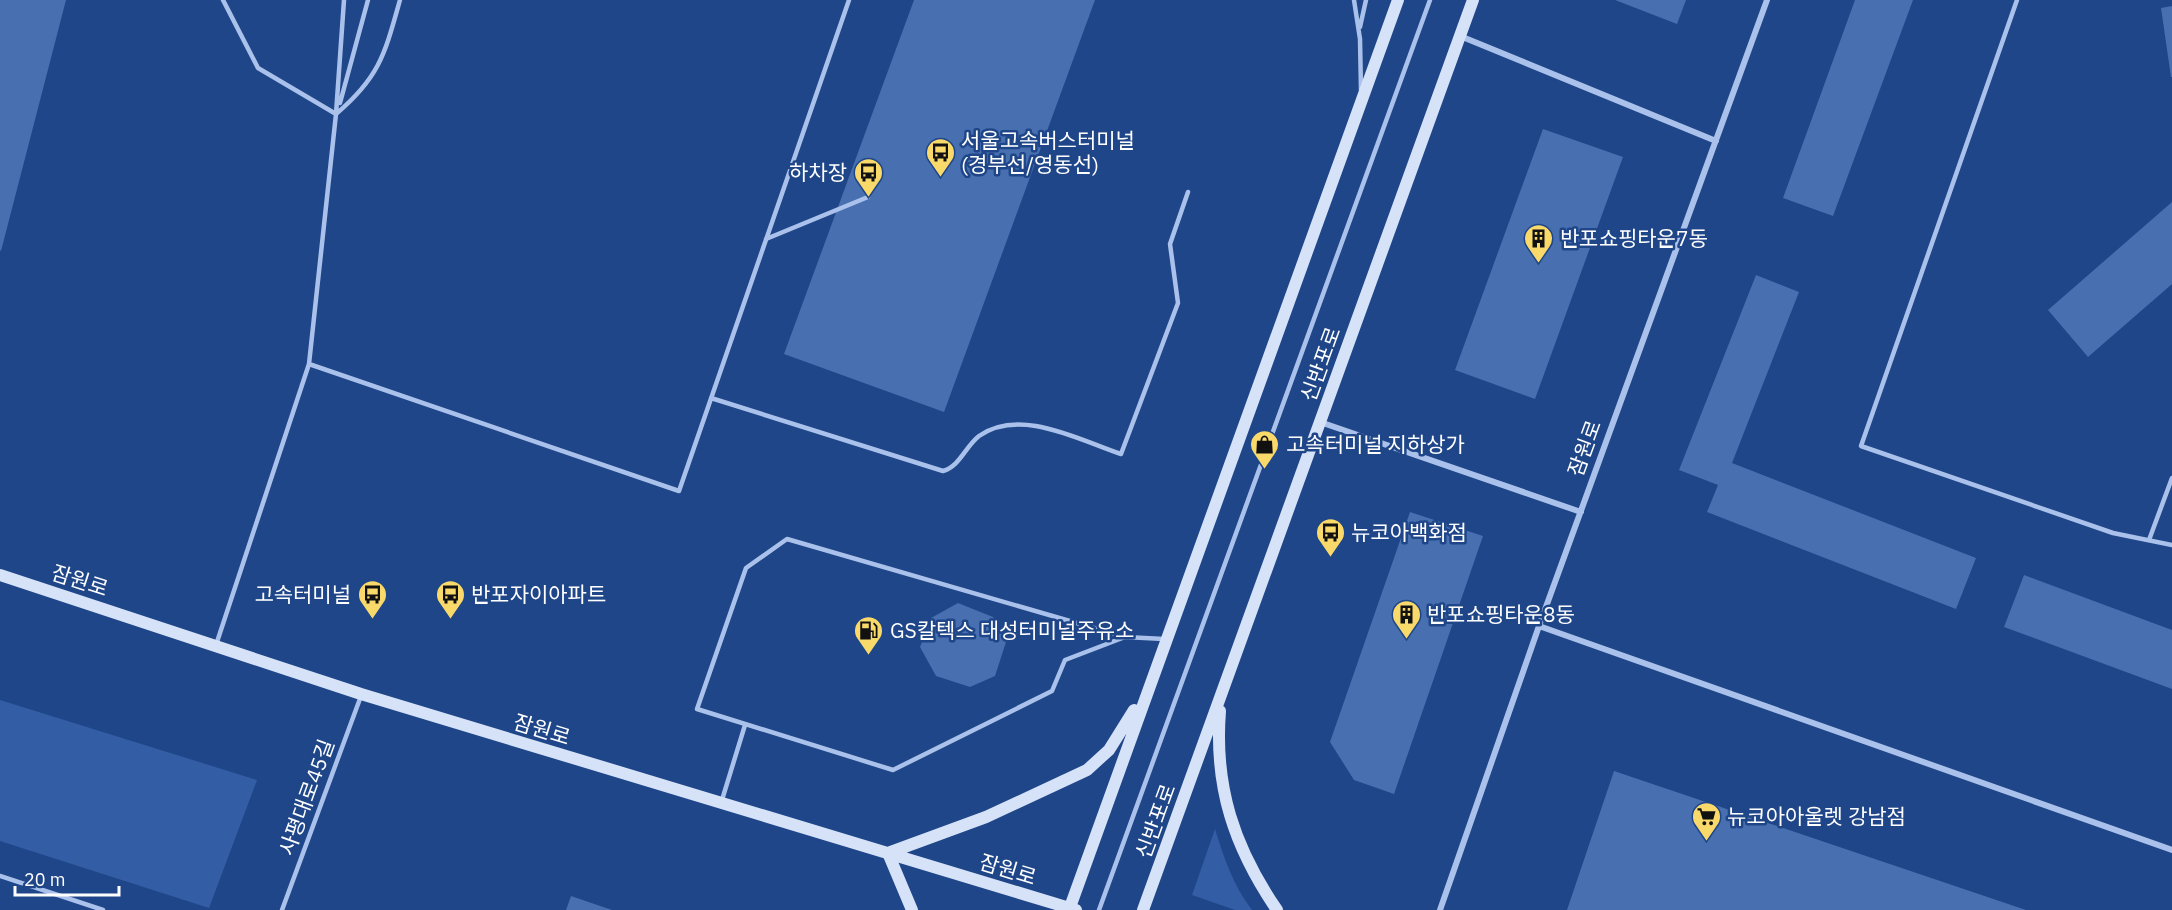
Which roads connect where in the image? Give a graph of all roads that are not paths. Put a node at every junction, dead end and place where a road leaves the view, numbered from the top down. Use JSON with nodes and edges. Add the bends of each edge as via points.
{"nodes":[{"id":1,"x":223,"y":0,"type":"edge"},
{"id":2,"x":344,"y":0,"type":"edge"},
{"id":3,"x":368,"y":0,"type":"edge"},
{"id":4,"x":400,"y":0,"type":"edge"},
{"id":5,"x":849,"y":0,"type":"edge"},
{"id":6,"x":1354,"y":0,"type":"edge"},
{"id":7,"x":1366,"y":0,"type":"edge"},
{"id":8,"x":1398,"y":0,"type":"edge"},
{"id":9,"x":1430,"y":0,"type":"edge"},
{"id":10,"x":1473,"y":0,"type":"edge"},
{"id":11,"x":1767,"y":0,"type":"edge"},
{"id":12,"x":2017,"y":0,"type":"edge"},
{"id":13,"x":1359,"y":32,"type":"junction"},
{"id":14,"x":1460,"y":36,"type":"junction"},
{"id":15,"x":1360,"y":105,"type":"junction"},
{"id":16,"x":336,"y":114,"type":"junction"},
{"id":17,"x":1716,"y":141,"type":"junction"},
{"id":18,"x":1188,"y":192,"type":"dead end"},
{"id":19,"x":868,"y":197,"type":"dead end"},
{"id":20,"x":766,"y":239,"type":"junction"},
{"id":21,"x":309,"y":363,"type":"junction"},
{"id":22,"x":711,"y":398,"type":"junction"},
{"id":23,"x":1320,"y":422,"type":"junction"},
{"id":24,"x":2172,"y":478,"type":"edge"},
{"id":25,"x":1581,"y":512,"type":"junction"},
{"id":26,"x":2149,"y":540,"type":"junction"},
{"id":27,"x":2172,"y":545,"type":"edge"},
{"id":28,"x":0,"y":575,"type":"edge"},
{"id":29,"x":1539,"y":626,"type":"junction"},
{"id":30,"x":1125,"y":638,"type":"junction"},
{"id":31,"x":1165,"y":643,"type":"junction"},
{"id":32,"x":216,"y":645,"type":"junction"},
{"id":33,"x":361,"y":694,"type":"junction"},
{"id":34,"x":1222,"y":694,"type":"junction"},
{"id":35,"x":745,"y":726,"type":"junction"},
{"id":36,"x":721,"y":804,"type":"junction"},
{"id":37,"x":2172,"y":850,"type":"edge"},
{"id":38,"x":888,"y":853,"type":"junction"},
{"id":39,"x":0,"y":876,"type":"edge"},
{"id":40,"x":1072,"y":909,"type":"edge"},
{"id":41,"x":103,"y":910,"type":"edge"},
{"id":42,"x":282,"y":910,"type":"edge"},
{"id":43,"x":912,"y":910,"type":"edge"},
{"id":44,"x":1099,"y":910,"type":"edge"},
{"id":45,"x":1143,"y":910,"type":"edge"},
{"id":46,"x":1277,"y":910,"type":"edge"},
{"id":47,"x":1440,"y":910,"type":"edge"}],
"edges":[{"from":1,"to":16,"type":"lane","via":[[258,68]]},
{"from":2,"to":16,"type":"lane"},
{"from":3,"to":16,"type":"lane"},
{"from":4,"to":16,"type":"lane","via":[[372,79]]},
{"from":5,"to":20,"type":"lane"},
{"from":6,"to":13,"type":"lane"},
{"from":7,"to":13,"type":"lane"},
{"from":8,"to":15,"type":"main road"},
{"from":9,"to":44,"type":"lane"},
{"from":10,"to":14,"type":"main road","name":"신반포로"},
{"from":11,"to":17,"type":"street","name":"잠원로"},
{"from":12,"to":26,"type":"lane","via":[[1862,446],[2113,533]]},
{"from":13,"to":15,"type":"lane"},
{"from":14,"to":17,"type":"street"},
{"from":14,"to":23,"type":"main road","name":"신반포로"},
{"from":15,"to":31,"type":"main road"},
{"from":16,"to":21,"type":"lane"},
{"from":17,"to":25,"type":"street","name":"잠원로"},
{"from":18,"to":22,"type":"lane","via":[[1170,244],[1178,303],[1121,454],[1039,426],[1011,424],[980,436],[953,466],[943,471]]},
{"from":19,"to":20,"type":"lane"},
{"from":20,"to":22,"type":"lane"},
{"from":21,"to":22,"type":"lane","via":[[679,491]]},
{"from":21,"to":32,"type":"lane"},
{"from":23,"to":25,"type":"street"},
{"from":23,"to":34,"type":"main road","name":"신반포로"},
{"from":24,"to":26,"type":"lane"},
{"from":25,"to":29,"type":"street","name":"잠원로"},
{"from":26,"to":27,"type":"lane"},
{"from":28,"to":32,"type":"main road","name":"잠원로"},
{"from":29,"to":37,"type":"street"},
{"from":29,"to":47,"type":"street","name":"잠원로"},
{"from":30,"to":31,"type":"lane"},
{"from":30,"to":35,"type":"lane","via":[[1065,660],[1052,691],[893,770]]},
{"from":30,"to":35,"type":"lane","via":[[787,539],[746,568],[697,709]]},
{"from":31,"to":38,"type":"main road","via":[[1122,732],[1087,770],[986,817]]},
{"from":31,"to":40,"type":"main road"},
{"from":32,"to":33,"type":"main road","name":"잠원로"},
{"from":33,"to":36,"type":"main road","name":"잠원로"},
{"from":33,"to":42,"type":"lane","name":"사평대로45길"},
{"from":34,"to":45,"type":"main road","name":"신반포로"},
{"from":34,"to":46,"type":"main road","via":[[1218,744],[1223,795],[1238,839]]},
{"from":35,"to":36,"type":"lane"},
{"from":36,"to":38,"type":"main road","name":"잠원로"},
{"from":38,"to":40,"type":"main road","name":"잠원로"},
{"from":38,"to":43,"type":"main road"},
{"from":39,"to":41,"type":"lane"}]}
